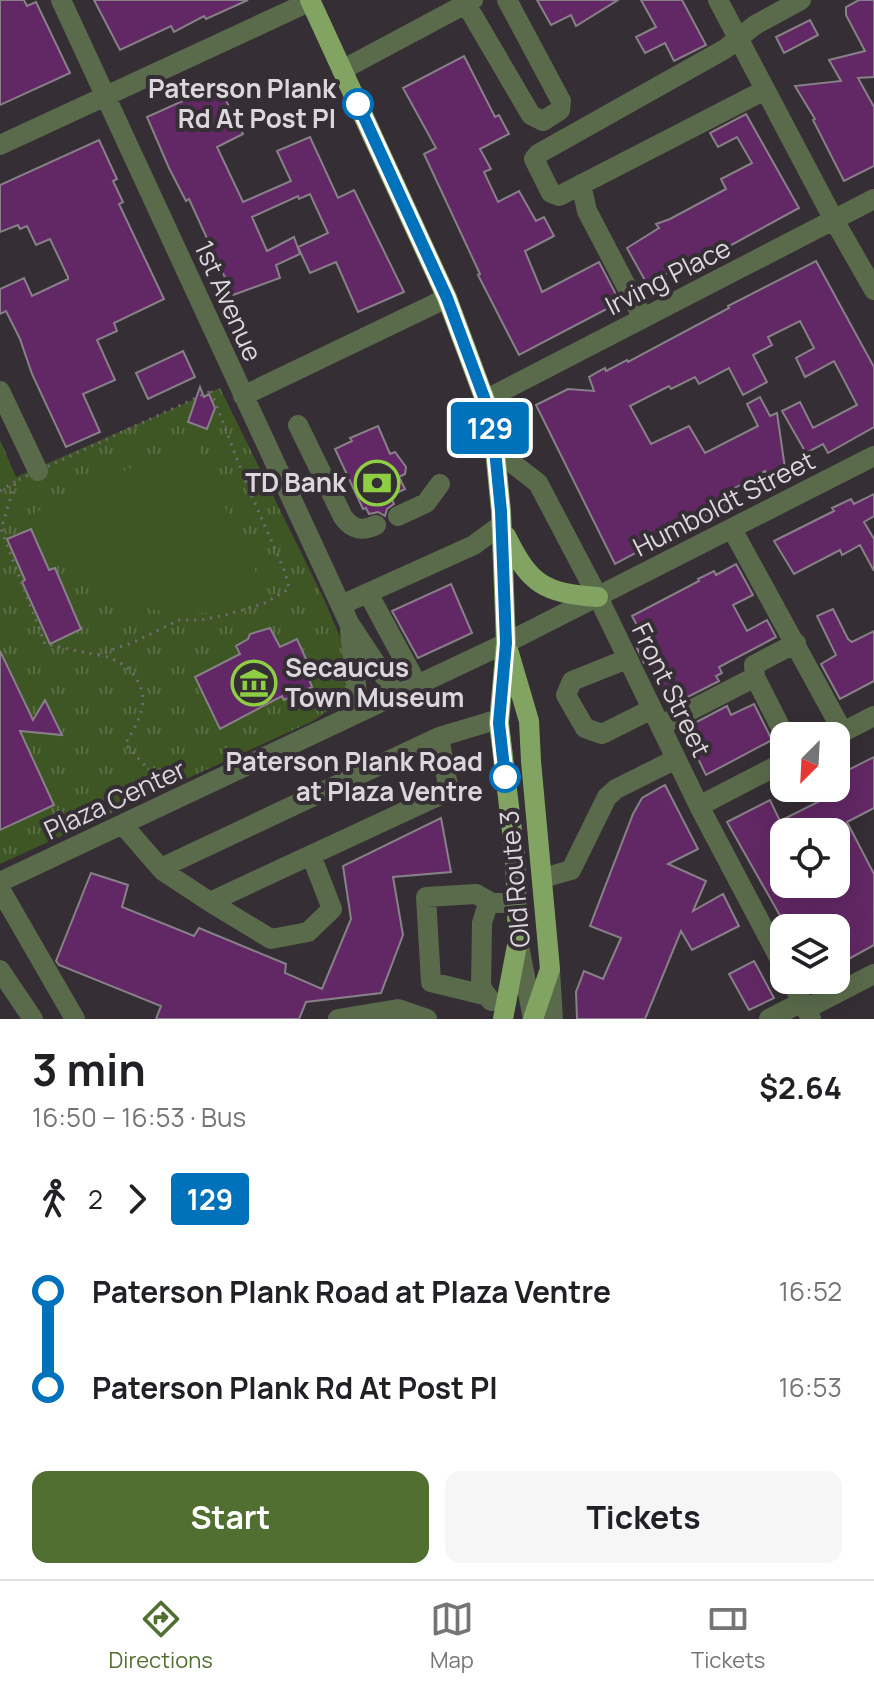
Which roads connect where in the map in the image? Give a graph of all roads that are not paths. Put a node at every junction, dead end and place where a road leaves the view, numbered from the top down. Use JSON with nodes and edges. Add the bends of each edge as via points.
{"nodes":[{"id":1,"x":61,"y":0,"type":"edge"},
{"id":2,"x":507,"y":0,"type":"edge"},
{"id":3,"x":718,"y":0,"type":"edge"},
{"id":4,"x":801,"y":0,"type":"edge"},
{"id":5,"x":310,"y":1,"type":"edge"},
{"id":6,"x":470,"y":2,"type":"edge"},
{"id":7,"x":738,"y":37,"type":"junction"},
{"id":8,"x":342,"y":70,"type":"junction"},
{"id":9,"x":765,"y":90,"type":"junction"},
{"id":10,"x":106,"y":96,"type":"junction"},
{"id":11,"x":0,"y":145,"type":"edge"},
{"id":12,"x":581,"y":184,"type":"junction"},
{"id":13,"x":874,"y":199,"type":"edge"},
{"id":14,"x":834,"y":220,"type":"junction"},
{"id":15,"x":874,"y":290,"type":"edge"},
{"id":16,"x":447,"y":298,"type":"junction"},
{"id":17,"x":643,"y":318,"type":"junction"},
{"id":18,"x":0,"y":391,"type":"edge"},
{"id":19,"x":243,"y":396,"type":"junction"},
{"id":20,"x":485,"y":400,"type":"junction"},
{"id":21,"x":298,"y":425,"type":"dead end"},
{"id":22,"x":495,"y":450,"type":"junction"},
{"id":23,"x":874,"y":456,"type":"edge"},
{"id":24,"x":38,"y":471,"type":"road end"},
{"id":25,"x":440,"y":484,"type":"dead end"},
{"id":26,"x":398,"y":516,"type":"dead end"},
{"id":27,"x":376,"y":525,"type":"dead end"},
{"id":28,"x":501,"y":525,"type":"junction"},
{"id":29,"x":732,"y":529,"type":"junction"},
{"id":30,"x":368,"y":593,"type":"junction"},
{"id":31,"x":598,"y":597,"type":"junction"},
{"id":32,"x":345,"y":614,"type":"junction"},
{"id":33,"x":506,"y":643,"type":"junction"},
{"id":34,"x":796,"y":643,"type":"junction"},
{"id":35,"x":627,"y":659,"type":"junction"},
{"id":36,"x":755,"y":677,"type":"junction"},
{"id":37,"x":417,"y":684,"type":"junction"},
{"id":38,"x":396,"y":694,"type":"junction"},
{"id":39,"x":359,"y":711,"type":"junction"},
{"id":40,"x":874,"y":716,"type":"edge"},
{"id":41,"x":656,"y":718,"type":"junction"},
{"id":42,"x":499,"y":719,"type":"junction"},
{"id":43,"x":778,"y":722,"type":"edge"},
{"id":44,"x":833,"y":722,"type":"edge"},
{"id":45,"x":850,"y":728,"type":"edge"},
{"id":46,"x":439,"y":737,"type":"junction"},
{"id":47,"x":676,"y":759,"type":"junction"},
{"id":48,"x":770,"y":769,"type":"edge"},
{"id":49,"x":699,"y":806,"type":"junction"},
{"id":50,"x":123,"y":825,"type":"junction"},
{"id":51,"x":311,"y":855,"type":"junction"},
{"id":52,"x":515,"y":856,"type":"junction"},
{"id":53,"x":161,"y":868,"type":"junction"},
{"id":54,"x":543,"y":878,"type":"junction"},
{"id":55,"x":0,"y":882,"type":"edge"},
{"id":56,"x":0,"y":889,"type":"edge"},
{"id":57,"x":210,"y":902,"type":"junction"},
{"id":58,"x":492,"y":903,"type":"junction"},
{"id":59,"x":517,"y":903,"type":"junction"},
{"id":60,"x":518,"y":940,"type":"junction"},
{"id":61,"x":770,"y":940,"type":"edge"},
{"id":62,"x":550,"y":969,"type":"junction"},
{"id":63,"x":0,"y":970,"type":"edge"},
{"id":64,"x":874,"y":974,"type":"edge"},
{"id":65,"x":484,"y":995,"type":"junction"},
{"id":66,"x":807,"y":1010,"type":"edge"},
{"id":67,"x":504,"y":1013,"type":"edge"},
{"id":68,"x":33,"y":1019,"type":"edge"},
{"id":69,"x":75,"y":1019,"type":"edge"},
{"id":70,"x":338,"y":1019,"type":"edge"},
{"id":71,"x":427,"y":1019,"type":"edge"},
{"id":72,"x":533,"y":1019,"type":"edge"},
{"id":73,"x":553,"y":1019,"type":"edge"},
{"id":74,"x":769,"y":1019,"type":"edge"}],
"edges":[{"from":1,"to":10,"type":"street","name":"1st Avenue"},
{"from":2,"to":6,"type":"street","via":[[561,101],[560,110],[543,121],[531,115]]},
{"from":3,"to":7,"type":"street"},
{"from":4,"to":7,"type":"street"},
{"from":5,"to":8,"type":"main road"},
{"from":5,"to":10,"type":"street"},
{"from":6,"to":8,"type":"street"},
{"from":7,"to":9,"type":"street"},
{"from":7,"to":12,"type":"street","via":[[534,159],[551,193],[559,196]]},
{"from":8,"to":16,"type":"main road"},
{"from":9,"to":12,"type":"street"},
{"from":9,"to":14,"type":"street"},
{"from":10,"to":11,"type":"street"},
{"from":10,"to":19,"type":"street","name":"1st Avenue"},
{"from":12,"to":17,"type":"street","via":[[587,211]]},
{"from":13,"to":14,"type":"street","name":"Irving Place"},
{"from":14,"to":15,"type":"street"},
{"from":14,"to":17,"type":"street","name":"Irving Place"},
{"from":16,"to":19,"type":"street"},
{"from":16,"to":20,"type":"main road"},
{"from":17,"to":20,"type":"street","name":"Irving Place"},
{"from":18,"to":24,"type":"street"},
{"from":19,"to":32,"type":"street","name":"1st Avenue"},
{"from":20,"to":22,"type":"main road"},
{"from":21,"to":27,"type":"street","via":[[350,526]]},
{"from":22,"to":28,"type":"main road"},
{"from":22,"to":31,"type":"street","name":"Front Street","via":[[538,483]]},
{"from":23,"to":29,"type":"street","name":"Humboldt Street"},
{"from":25,"to":26,"type":"street","via":[[426,503]]},
{"from":28,"to":30,"type":"street","via":[[474,545]]},
{"from":28,"to":31,"type":"main road","via":[[534,580],[562,594]]},
{"from":28,"to":33,"type":"main road"},
{"from":29,"to":31,"type":"street","name":"Humboldt Street"},
{"from":29,"to":34,"type":"street"},
{"from":30,"to":32,"type":"street"},
{"from":30,"to":37,"type":"street"},
{"from":31,"to":33,"type":"street","name":"Plaza Center"},
{"from":31,"to":35,"type":"street","name":"Front Street"},
{"from":32,"to":38,"type":"street","name":"1st Avenue"},
{"from":32,"to":39,"type":"street","name":"1st Avenue"},
{"from":33,"to":37,"type":"street","name":"Plaza Center"},
{"from":33,"to":42,"type":"main road"},
{"from":33,"to":54,"type":"main road","name":"Old Route 3","via":[[529,721]]},
{"from":34,"to":36,"type":"street","via":[[754,665]]},
{"from":34,"to":44,"type":"street"},
{"from":35,"to":41,"type":"street","name":"Front Street"},
{"from":35,"to":41,"type":"street","via":[[572,681],[566,695],[585,728],[602,734]]},
{"from":36,"to":41,"type":"street"},
{"from":36,"to":43,"type":"street"},
{"from":37,"to":38,"type":"street","name":"Plaza Center"},
{"from":38,"to":39,"type":"street","name":"Plaza Center"},
{"from":39,"to":50,"type":"street","name":"Plaza Center"},
{"from":40,"to":45,"type":"street"},
{"from":41,"to":47,"type":"street","name":"Front Street"},
{"from":42,"to":46,"type":"street"},
{"from":42,"to":52,"type":"main road"},
{"from":46,"to":51,"type":"street","via":[[449,791]]},
{"from":46,"to":53,"type":"street"},
{"from":47,"to":49,"type":"street","name":"Front Street"},
{"from":47,"to":54,"type":"street","via":[[607,797],[571,870]]},
{"from":48,"to":49,"type":"street"},
{"from":49,"to":61,"type":"street","name":"Front Street"},
{"from":50,"to":53,"type":"street"},
{"from":50,"to":55,"type":"street","name":"Plaza Center"},
{"from":51,"to":57,"type":"street"},
{"from":51,"to":57,"type":"street","via":[[332,909],[308,932],[271,939]]},
{"from":52,"to":54,"type":"main road"},
{"from":52,"to":59,"type":"main road"},
{"from":53,"to":57,"type":"street"},
{"from":54,"to":62,"type":"main road","name":"Old Route 3"},
{"from":56,"to":69,"type":"street"},
{"from":58,"to":59,"type":"street"},
{"from":58,"to":65,"type":"street","via":[[482,923]]},
{"from":58,"to":65,"type":"street","via":[[476,894],[426,897],[431,982]]},
{"from":59,"to":60,"type":"main road"},
{"from":60,"to":67,"type":"main road"},
{"from":60,"to":72,"type":"street"},
{"from":62,"to":72,"type":"main road"},
{"from":62,"to":73,"type":"street"},
{"from":63,"to":68,"type":"street"},
{"from":64,"to":66,"type":"street"},
{"from":65,"to":67,"type":"street"},
{"from":66,"to":74,"type":"street"},
{"from":70,"to":71,"type":"street","via":[[398,1009]]}]}
